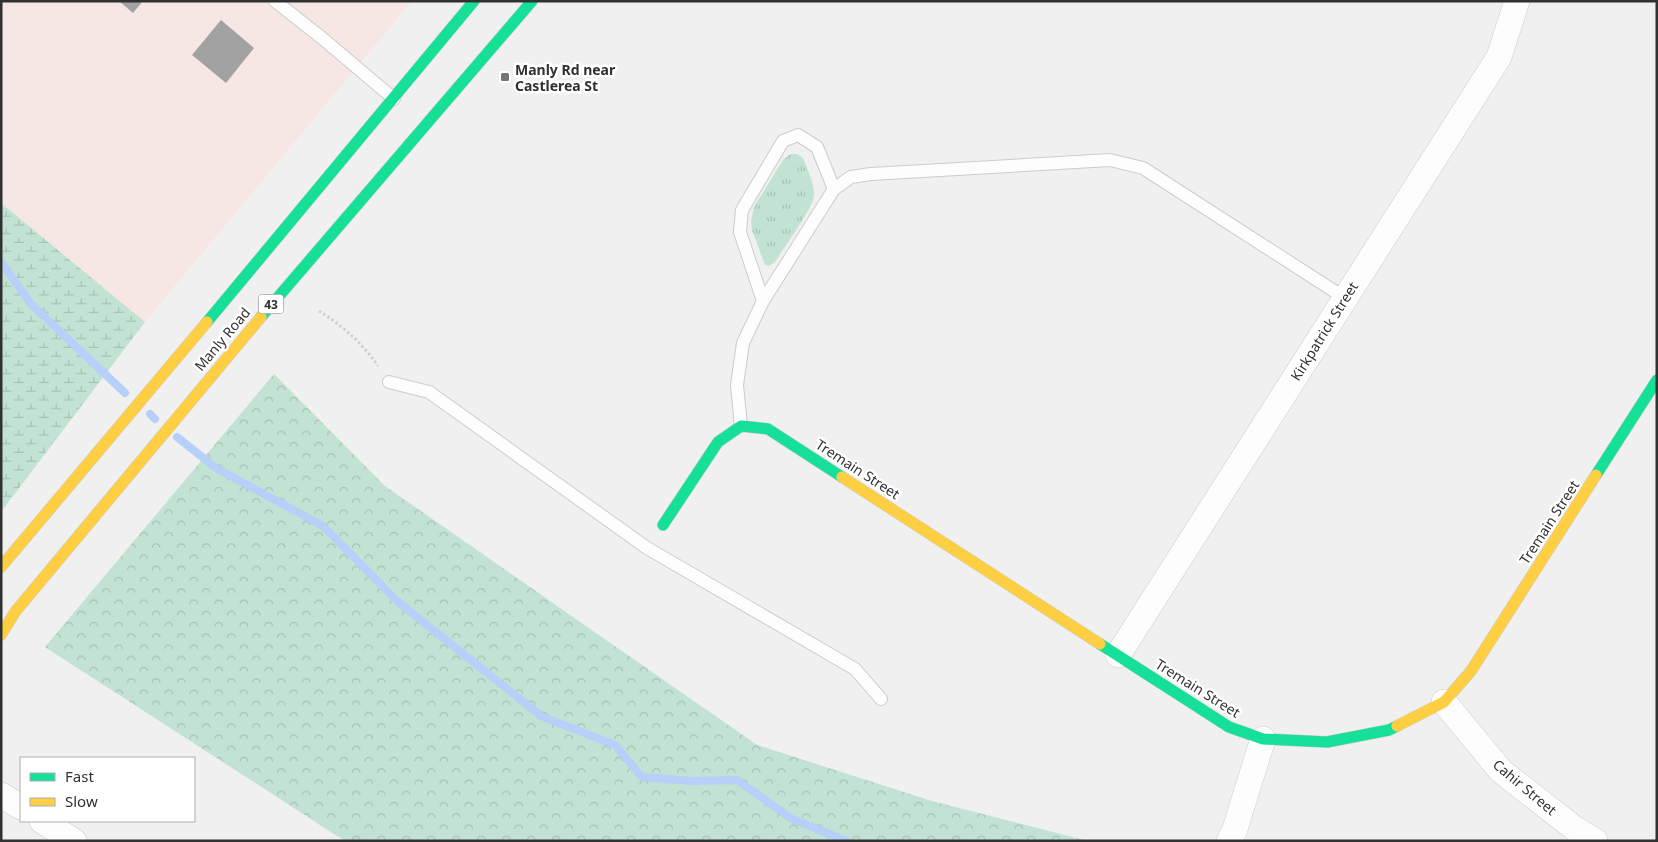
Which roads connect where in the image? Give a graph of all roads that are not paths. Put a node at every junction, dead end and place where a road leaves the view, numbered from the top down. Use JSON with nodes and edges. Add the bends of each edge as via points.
{"nodes":[{"id":1,"x":275,"y":1,"type":"edge"},
{"id":2,"x":474,"y":1,"type":"edge"},
{"id":3,"x":532,"y":1,"type":"edge"},
{"id":4,"x":1517,"y":1,"type":"edge"},
{"id":5,"x":394,"y":99,"type":"junction"},
{"id":6,"x":834,"y":189,"type":"junction"},
{"id":7,"x":1345,"y":298,"type":"junction"},
{"id":8,"x":763,"y":301,"type":"junction"},
{"id":9,"x":1657,"y":380,"type":"edge"},
{"id":10,"x":390,"y":382,"type":"road end"},
{"id":11,"x":740,"y":426,"type":"junction"},
{"id":12,"x":655,"y":536,"type":"junction"},
{"id":13,"x":1,"y":566,"type":"edge"},
{"id":14,"x":1,"y":634,"type":"edge"},
{"id":15,"x":1118,"y":656,"type":"junction"},
{"id":16,"x":881,"y":699,"type":"dead end"},
{"id":17,"x":1444,"y":702,"type":"junction"},
{"id":18,"x":1263,"y":739,"type":"junction"},
{"id":19,"x":1,"y":794,"type":"edge"},
{"id":20,"x":20,"y":806,"type":"edge"},
{"id":21,"x":44,"y":822,"type":"edge"},
{"id":22,"x":74,"y":841,"type":"edge"},
{"id":23,"x":1229,"y":841,"type":"edge"},
{"id":24,"x":1595,"y":841,"type":"edge"}],
"edges":[{"from":1,"to":5,"type":"lane"},
{"from":2,"to":5,"type":"main road","name":"Manly Road"},
{"from":3,"to":14,"type":"main road","name":"Manly Road","number":"43","via":[[162,433]]},
{"from":4,"to":7,"type":"street","name":"Kirkpatrick Street","via":[[1499,57]]},
{"from":5,"to":13,"type":"main road","name":"Manly Road"},
{"from":6,"to":7,"type":"lane","via":[[851,177],[871,174],[1110,160],[1143,168]]},
{"from":6,"to":8,"type":"lane"},
{"from":6,"to":8,"type":"lane","via":[[817,147],[798,135],[783,141],[742,210],[740,232]]},
{"from":7,"to":15,"type":"street","name":"Kirkpatrick Street"},
{"from":8,"to":11,"type":"lane","via":[[743,343],[737,385]]},
{"from":9,"to":17,"type":"main road","name":"Tremain Street","via":[[1471,671]]},
{"from":10,"to":12,"type":"lane","via":[[429,392]]},
{"from":11,"to":12,"type":"main road","via":[[718,442]]},
{"from":11,"to":15,"type":"main road","name":"Tremain Street","via":[[768,429]]},
{"from":12,"to":16,"type":"lane","via":[[856,669]]},
{"from":15,"to":18,"type":"main road","name":"Tremain Street","via":[[1229,728]]},
{"from":17,"to":18,"type":"main road","name":"Tremain Street","via":[[1389,730],[1327,742]]},
{"from":17,"to":24,"type":"street","name":"Cahir Street","via":[[1501,771]]},
{"from":18,"to":23,"type":"street"},
{"from":19,"to":20,"type":"street"},
{"from":21,"to":22,"type":"street"}]}
